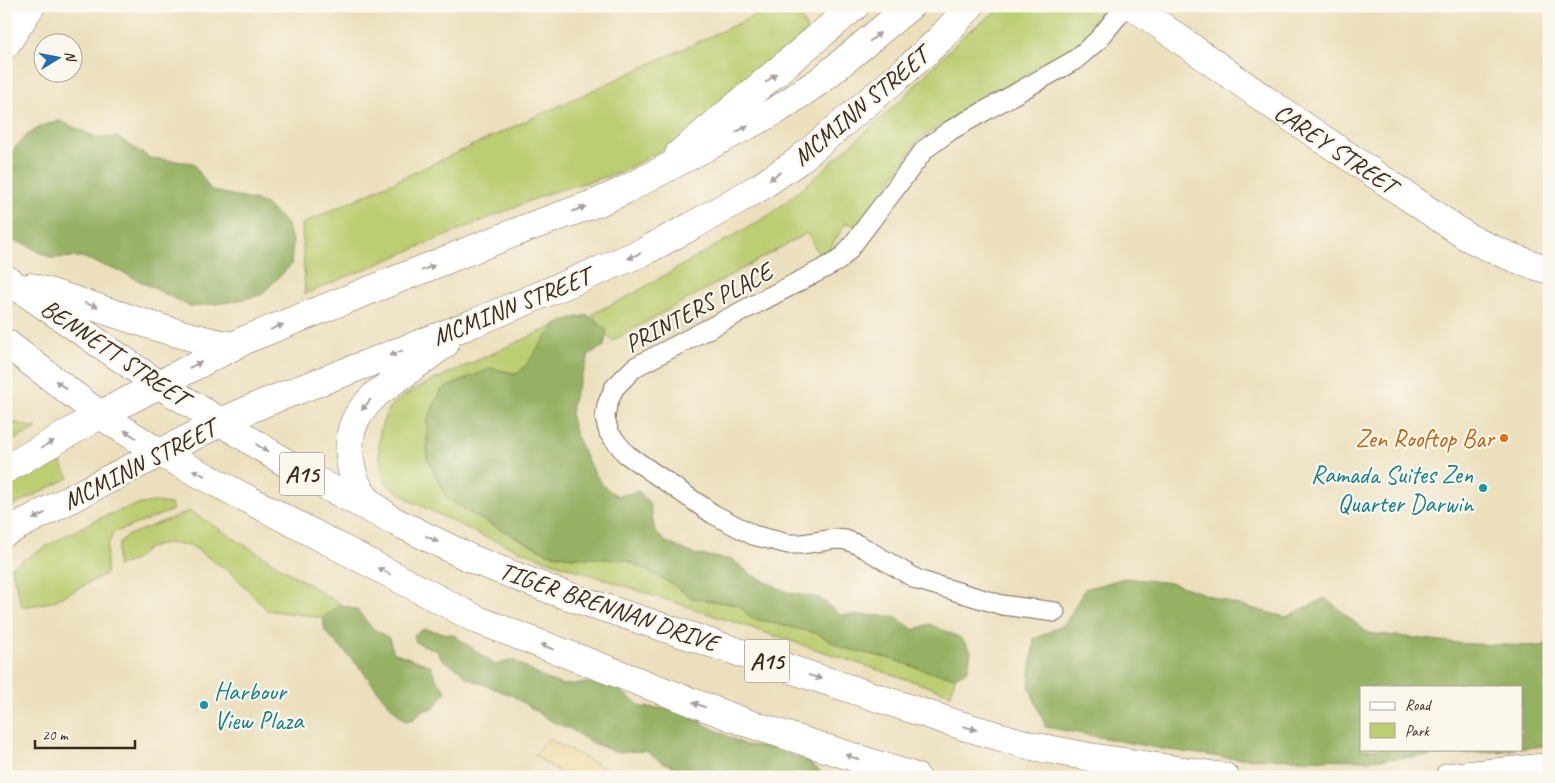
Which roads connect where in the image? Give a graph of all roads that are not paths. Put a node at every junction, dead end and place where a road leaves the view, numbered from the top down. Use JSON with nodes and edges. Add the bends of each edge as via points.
{"nodes":[{"id":1,"x":31,"y":6,"type":"edge"},
{"id":2,"x":855,"y":6,"type":"edge"},
{"id":3,"x":910,"y":6,"type":"edge"},
{"id":4,"x":970,"y":6,"type":"edge"},
{"id":5,"x":1126,"y":6,"type":"edge"},
{"id":6,"x":1133,"y":6,"type":"edge"},
{"id":7,"x":6,"y":44,"type":"edge"},
{"id":8,"x":653,"y":176,"type":"junction"},
{"id":9,"x":1549,"y":270,"type":"edge"},
{"id":10,"x":8,"y":280,"type":"edge"},
{"id":11,"x":474,"y":323,"type":"junction"},
{"id":12,"x":6,"y":343,"type":"edge"},
{"id":13,"x":232,"y":346,"type":"junction"},
{"id":14,"x":158,"y":384,"type":"junction"},
{"id":15,"x":100,"y":415,"type":"junction"},
{"id":16,"x":221,"y":422,"type":"junction"},
{"id":17,"x":160,"y":453,"type":"junction"},
{"id":18,"x":6,"y":469,"type":"edge"},
{"id":19,"x":388,"y":518,"type":"junction"},
{"id":20,"x":6,"y":532,"type":"edge"},
{"id":21,"x":1055,"y":612,"type":"dead end"},
{"id":22,"x":1549,"y":768,"type":"edge"},
{"id":23,"x":916,"y":777,"type":"edge"},
{"id":24,"x":1225,"y":777,"type":"edge"},
{"id":25,"x":1449,"y":777,"type":"edge"}],
"edges":[{"from":1,"to":7,"type":"street"},
{"from":8,"to":2,"type":"street","name":"MCMINN STREET","one_way":true},
{"from":8,"to":3,"type":"street","name":"MCMINN STREET","one_way":true,"via":[[784,105],[821,80]]},
{"from":4,"to":11,"type":"street","name":"MCMINN STREET","one_way":true,"via":[[939,40],[856,114],[760,187],[643,252]]},
{"from":5,"to":21,"type":"lane","name":"PRINTERS PLACE","via":[[1098,40],[1075,60],[951,130],[925,149],[838,261],[635,367],[614,388],[605,418],[609,433],[626,454],[714,514],[753,535],[788,544],[846,540],[918,580],[1002,605]]},
{"from":6,"to":9,"type":"street","name":"CAREY STREET","via":[[1466,236],[1508,257]]},
{"from":13,"to":8,"type":"street","name":"MCMINN STREET","one_way":true,"via":[[599,202]]},
{"from":10,"to":13,"type":"street","name":"BENNETT STREET","one_way":true,"via":[[170,332]]},
{"from":10,"to":14,"type":"street","name":"BENNETT STREET"},
{"from":11,"to":16,"type":"street","name":"MCMINN STREET","one_way":true},
{"from":11,"to":19,"type":"street","one_way":true,"via":[[376,394],[357,416],[350,444],[353,473],[364,497]]},
{"from":15,"to":12,"type":"street","one_way":true},
{"from":14,"to":13,"type":"street","name":"MCMINN STREET","one_way":true},
{"from":14,"to":15,"type":"street","name":"MCMINN STREET"},
{"from":14,"to":16,"type":"street","name":"BENNETT STREET"},
{"from":17,"to":15,"type":"street","one_way":true},
{"from":18,"to":15,"type":"street","name":"MCMINN STREET","one_way":true},
{"from":16,"to":17,"type":"street","name":"MCMINN STREET"},
{"from":16,"to":19,"type":"street","name":"TIGER BRENNAN DRIVE","number":"A15","one_way":true,"via":[[305,475]]},
{"from":17,"to":20,"type":"street","name":"MCMINN STREET","one_way":true},
{"from":23,"to":17,"type":"street","number":"A15","one_way":true,"via":[[747,723],[478,620]]},
{"from":19,"to":24,"type":"street","name":"TIGER BRENNAN DRIVE","number":"A15","one_way":true,"via":[[472,559],[558,593],[963,726],[1032,746]]},
{"from":22,"to":25,"type":"street"}]}
